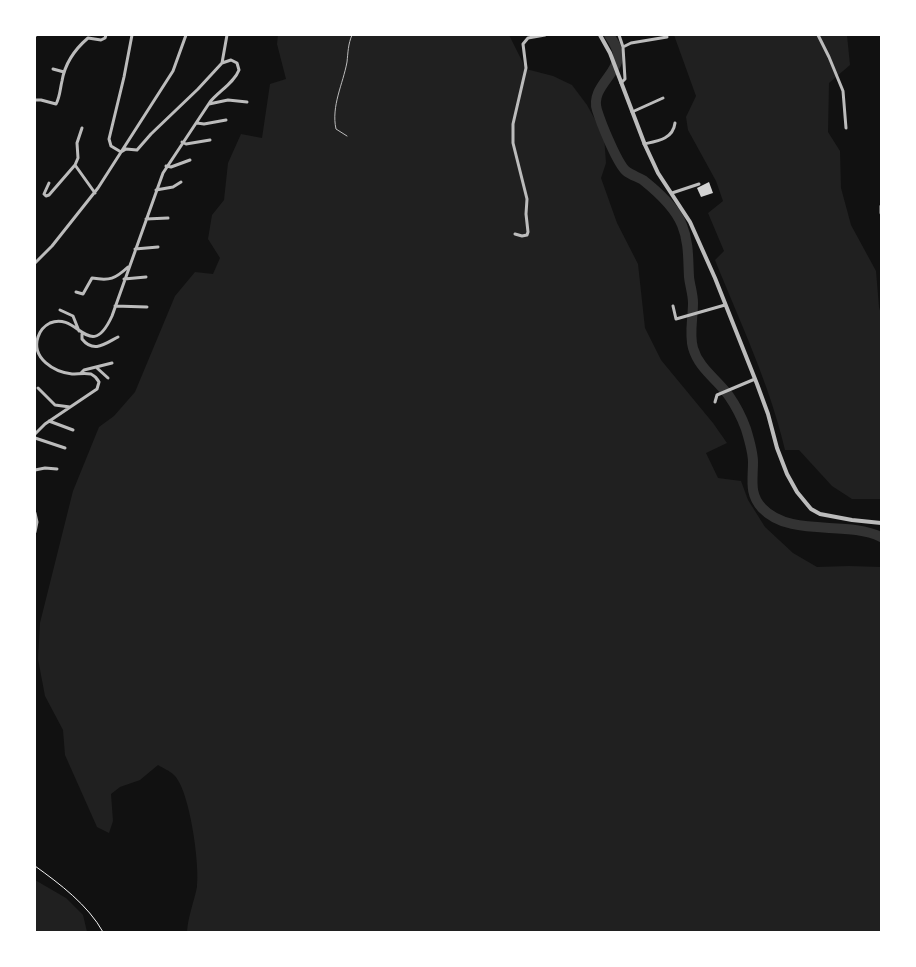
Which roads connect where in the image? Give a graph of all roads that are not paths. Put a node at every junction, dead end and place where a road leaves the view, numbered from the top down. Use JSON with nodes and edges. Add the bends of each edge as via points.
{"nodes":[{"id":1,"x":106,"y":35,"type":"edge"},
{"id":2,"x":132,"y":35,"type":"edge"},
{"id":3,"x":186,"y":35,"type":"edge"},
{"id":4,"x":228,"y":35,"type":"edge"},
{"id":5,"x":352,"y":35,"type":"edge"},
{"id":6,"x":545,"y":35,"type":"edge"},
{"id":7,"x":600,"y":35,"type":"edge"},
{"id":8,"x":619,"y":35,"type":"edge"},
{"id":9,"x":818,"y":35,"type":"edge"},
{"id":10,"x":667,"y":36,"type":"dead end"},
{"id":11,"x":623,"y":47,"type":"junction"},
{"id":12,"x":222,"y":63,"type":"junction"},
{"id":13,"x":53,"y":69,"type":"dead end"},
{"id":14,"x":64,"y":72,"type":"junction"},
{"id":15,"x":621,"y":83,"type":"junction"},
{"id":16,"x":663,"y":98,"type":"dead end"},
{"id":17,"x":35,"y":100,"type":"edge"},
{"id":18,"x":247,"y":102,"type":"dead end"},
{"id":19,"x":209,"y":104,"type":"junction"},
{"id":20,"x":632,"y":112,"type":"junction"},
{"id":21,"x":226,"y":120,"type":"dead end"},
{"id":22,"x":196,"y":123,"type":"junction"},
{"id":23,"x":676,"y":123,"type":"dead end"},
{"id":24,"x":82,"y":128,"type":"dead end"},
{"id":25,"x":846,"y":128,"type":"dead end"},
{"id":26,"x":347,"y":136,"type":"dead end"},
{"id":27,"x":210,"y":140,"type":"dead end"},
{"id":28,"x":182,"y":142,"type":"junction"},
{"id":29,"x":644,"y":144,"type":"junction"},
{"id":30,"x":121,"y":152,"type":"junction"},
{"id":31,"x":190,"y":160,"type":"dead end"},
{"id":32,"x":76,"y":165,"type":"junction"},
{"id":33,"x":166,"y":166,"type":"junction"},
{"id":34,"x":181,"y":182,"type":"dead end"},
{"id":35,"x":49,"y":183,"type":"dead end"},
{"id":36,"x":699,"y":184,"type":"dead end"},
{"id":37,"x":156,"y":190,"type":"junction"},
{"id":38,"x":95,"y":192,"type":"junction"},
{"id":39,"x":672,"y":193,"type":"junction"},
{"id":40,"x":881,"y":206,"type":"edge"},
{"id":41,"x":881,"y":213,"type":"edge"},
{"id":42,"x":168,"y":218,"type":"dead end"},
{"id":43,"x":146,"y":219,"type":"junction"},
{"id":44,"x":515,"y":234,"type":"dead end"},
{"id":45,"x":158,"y":247,"type":"dead end"},
{"id":46,"x":135,"y":249,"type":"junction"},
{"id":47,"x":35,"y":264,"type":"edge"},
{"id":48,"x":129,"y":267,"type":"junction"},
{"id":49,"x":146,"y":277,"type":"dead end"},
{"id":50,"x":124,"y":280,"type":"junction"},
{"id":51,"x":76,"y":292,"type":"dead end"},
{"id":52,"x":725,"y":305,"type":"junction"},
{"id":53,"x":115,"y":306,"type":"junction"},
{"id":54,"x":146,"y":306,"type":"dead end"},
{"id":55,"x":673,"y":306,"type":"dead end"},
{"id":56,"x":60,"y":310,"type":"dead end"},
{"id":57,"x":81,"y":333,"type":"junction"},
{"id":58,"x":118,"y":336,"type":"dead end"},
{"id":59,"x":36,"y":350,"type":"edge"},
{"id":60,"x":112,"y":363,"type":"dead end"},
{"id":61,"x":97,"y":368,"type":"junction"},
{"id":62,"x":80,"y":374,"type":"junction"},
{"id":63,"x":108,"y":378,"type":"dead end"},
{"id":64,"x":755,"y":378,"type":"junction"},
{"id":65,"x":38,"y":388,"type":"dead end"},
{"id":66,"x":715,"y":402,"type":"dead end"},
{"id":67,"x":71,"y":407,"type":"junction"},
{"id":68,"x":49,"y":421,"type":"junction"},
{"id":69,"x":73,"y":430,"type":"dead end"},
{"id":70,"x":35,"y":434,"type":"edge"},
{"id":71,"x":35,"y":438,"type":"edge"},
{"id":72,"x":65,"y":448,"type":"dead end"},
{"id":73,"x":57,"y":469,"type":"dead end"},
{"id":74,"x":35,"y":470,"type":"edge"},
{"id":75,"x":35,"y":513,"type":"edge"},
{"id":76,"x":881,"y":523,"type":"edge"},
{"id":77,"x":35,"y":532,"type":"edge"}],
"edges":[{"from":1,"to":14,"type":"street","via":[[101,40],[88,38],[73,53]]},
{"from":2,"to":30,"type":"street","via":[[109,139],[111,146]]},
{"from":3,"to":30,"type":"street","via":[[173,71]]},
{"from":4,"to":12,"type":"street"},
{"from":5,"to":26,"type":"lane","via":[[335,123],[336,129]]},
{"from":6,"to":44,"type":"street","via":[[528,38],[524,44],[526,68],[513,124],[513,144],[527,199],[528,232],[522,236]]},
{"from":7,"to":15,"type":"street"},
{"from":8,"to":11,"type":"street"},
{"from":9,"to":25,"type":"street","via":[[843,91]]},
{"from":10,"to":11,"type":"street"},
{"from":11,"to":15,"type":"street","via":[[625,79]]},
{"from":12,"to":19,"type":"street","via":[[234,61],[239,70]]},
{"from":12,"to":30,"type":"street","via":[[136,150]]},
{"from":13,"to":14,"type":"street"},
{"from":14,"to":17,"type":"street","via":[[56,104]]},
{"from":15,"to":20,"type":"street"},
{"from":16,"to":20,"type":"street"},
{"from":18,"to":19,"type":"street","via":[[228,100]]},
{"from":19,"to":22,"type":"street"},
{"from":20,"to":29,"type":"street"},
{"from":21,"to":22,"type":"street"},
{"from":22,"to":28,"type":"street"},
{"from":23,"to":29,"type":"street","via":[[666,138]]},
{"from":24,"to":32,"type":"street","via":[[77,143]]},
{"from":27,"to":28,"type":"street"},
{"from":28,"to":33,"type":"street"},
{"from":29,"to":39,"type":"street"},
{"from":30,"to":38,"type":"street"},
{"from":31,"to":33,"type":"street"},
{"from":32,"to":35,"type":"street","via":[[46,196]]},
{"from":32,"to":38,"type":"street"},
{"from":33,"to":37,"type":"street"},
{"from":34,"to":37,"type":"street"},
{"from":36,"to":39,"type":"street"},
{"from":37,"to":43,"type":"street"},
{"from":38,"to":47,"type":"street"},
{"from":39,"to":52,"type":"street","via":[[690,222]]},
{"from":40,"to":41,"type":"street"},
{"from":42,"to":43,"type":"street"},
{"from":43,"to":46,"type":"street"},
{"from":45,"to":46,"type":"street"},
{"from":46,"to":48,"type":"street"},
{"from":48,"to":50,"type":"street"},
{"from":48,"to":51,"type":"street","via":[[114,279],[92,278],[83,294]]},
{"from":49,"to":50,"type":"street"},
{"from":50,"to":53,"type":"street"},
{"from":52,"to":55,"type":"street","via":[[676,319]]},
{"from":52,"to":64,"type":"street"},
{"from":53,"to":54,"type":"street"},
{"from":53,"to":57,"type":"street","via":[[102,333],[93,337]]},
{"from":56,"to":57,"type":"street","via":[[73,316]]},
{"from":57,"to":58,"type":"street","via":[[84,342],[95,346],[107,345]]},
{"from":57,"to":59,"type":"street","via":[[63,322],[50,323],[40,332]]},
{"from":59,"to":62,"type":"street","via":[[51,367]]},
{"from":60,"to":61,"type":"street"},
{"from":61,"to":62,"type":"street","via":[[83,370]]},
{"from":61,"to":63,"type":"street"},
{"from":62,"to":67,"type":"street","via":[[95,376],[99,386]]},
{"from":64,"to":66,"type":"street","via":[[717,395]]},
{"from":64,"to":76,"type":"street","via":[[787,474],[811,509],[832,517]]},
{"from":65,"to":67,"type":"street","via":[[55,405]]},
{"from":67,"to":68,"type":"street"},
{"from":68,"to":69,"type":"street"},
{"from":68,"to":70,"type":"street"},
{"from":71,"to":72,"type":"street"},
{"from":73,"to":74,"type":"street"},
{"from":75,"to":77,"type":"street"}]}
